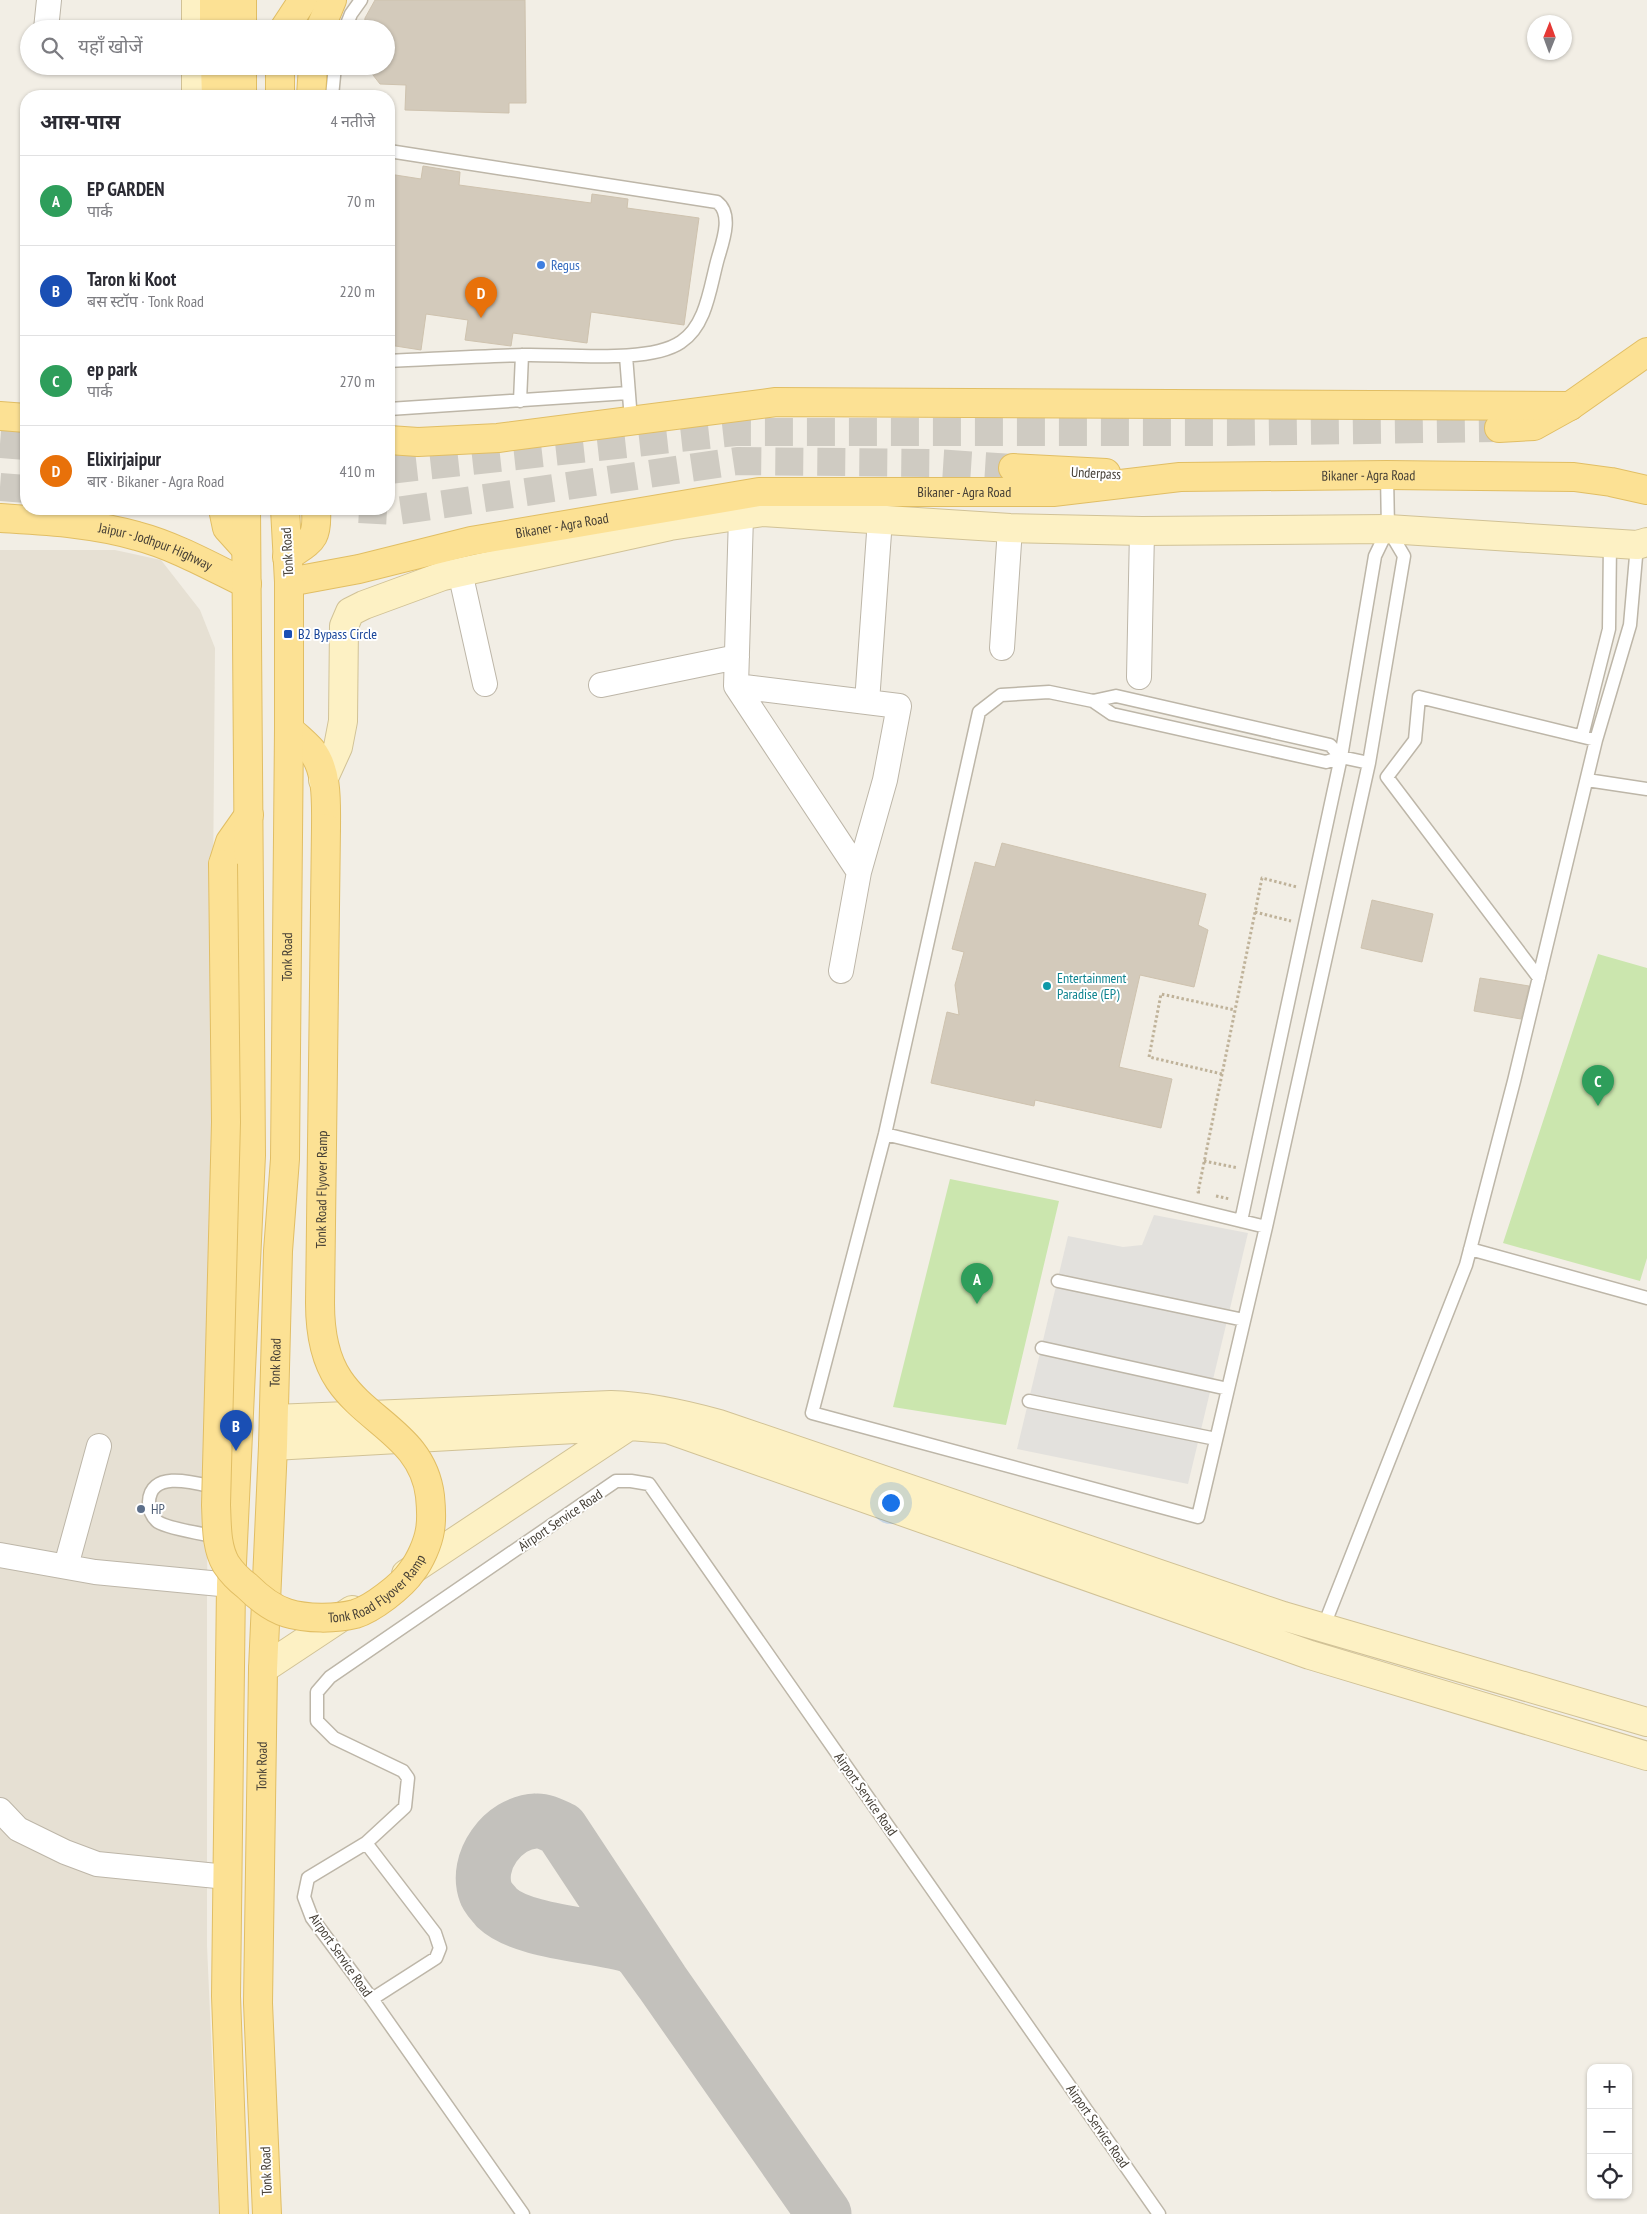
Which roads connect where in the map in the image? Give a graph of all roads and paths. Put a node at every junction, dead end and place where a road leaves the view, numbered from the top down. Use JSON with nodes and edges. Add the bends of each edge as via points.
{"nodes":[{"id":1,"x":49,"y":0,"type":"edge"},
{"id":2,"x":196,"y":0,"type":"edge"},
{"id":3,"x":214,"y":0,"type":"edge"},
{"id":4,"x":242,"y":0,"type":"edge"},
{"id":5,"x":279,"y":0,"type":"edge"},
{"id":6,"x":303,"y":0,"type":"edge"},
{"id":7,"x":332,"y":0,"type":"edge"},
{"id":8,"x":361,"y":0,"type":"edge"},
{"id":9,"x":47,"y":20,"type":"edge"},
{"id":10,"x":196,"y":20,"type":"edge"},
{"id":11,"x":214,"y":20,"type":"edge"},
{"id":12,"x":242,"y":20,"type":"edge"},
{"id":13,"x":280,"y":20,"type":"edge"},
{"id":14,"x":290,"y":20,"type":"edge"},
{"id":15,"x":324,"y":20,"type":"edge"},
{"id":16,"x":349,"y":20,"type":"edge"},
{"id":17,"x":196,"y":75,"type":"edge"},
{"id":18,"x":215,"y":75,"type":"edge"},
{"id":19,"x":242,"y":75,"type":"edge"},
{"id":20,"x":280,"y":75,"type":"edge"},
{"id":21,"x":313,"y":75,"type":"edge"},
{"id":22,"x":334,"y":75,"type":"edge"},
{"id":23,"x":196,"y":90,"type":"edge"},
{"id":24,"x":216,"y":90,"type":"edge"},
{"id":25,"x":242,"y":90,"type":"edge"},
{"id":26,"x":280,"y":90,"type":"edge"},
{"id":27,"x":312,"y":90,"type":"edge"},
{"id":28,"x":333,"y":90,"type":"edge"},
{"id":29,"x":395,"y":151,"type":"edge"},
{"id":30,"x":1647,"y":352,"type":"edge"},
{"id":31,"x":522,"y":355,"type":"junction"},
{"id":32,"x":626,"y":356,"type":"junction"},
{"id":33,"x":395,"y":362,"type":"edge"},
{"id":34,"x":628,"y":393,"type":"junction"},
{"id":35,"x":520,"y":401,"type":"junction"},
{"id":36,"x":1570,"y":406,"type":"junction"},
{"id":37,"x":395,"y":409,"type":"edge"},
{"id":38,"x":631,"y":420,"type":"junction"},
{"id":39,"x":1499,"y":428,"type":"tunnel mouth"},
{"id":40,"x":395,"y":440,"type":"edge"},
{"id":41,"x":1013,"y":468,"type":"tunnel mouth"},
{"id":42,"x":1387,"y":475,"type":"junction"},
{"id":43,"x":1180,"y":477,"type":"junction"},
{"id":44,"x":1647,"y":490,"type":"edge"},
{"id":45,"x":224,"y":515,"type":"edge"},
{"id":46,"x":246,"y":515,"type":"edge"},
{"id":47,"x":285,"y":515,"type":"edge"},
{"id":48,"x":316,"y":515,"type":"edge"},
{"id":49,"x":741,"y":516,"type":"junction"},
{"id":50,"x":0,"y":518,"type":"edge"},
{"id":51,"x":880,"y":519,"type":"junction"},
{"id":52,"x":1010,"y":528,"type":"junction"},
{"id":53,"x":1388,"y":529,"type":"junction"},
{"id":54,"x":1142,"y":531,"type":"junction"},
{"id":55,"x":1610,"y":543,"type":"junction"},
{"id":56,"x":1642,"y":543,"type":"edge"},
{"id":57,"x":245,"y":548,"type":"junction"},
{"id":58,"x":288,"y":569,"type":"junction"},
{"id":59,"x":460,"y":572,"type":"junction"},
{"id":60,"x":247,"y":584,"type":"junction"},
{"id":61,"x":1002,"y":648,"type":"dead end"},
{"id":62,"x":737,"y":657,"type":"junction"},
{"id":63,"x":1140,"y":677,"type":"dead end"},
{"id":64,"x":485,"y":684,"type":"dead end"},
{"id":65,"x":601,"y":685,"type":"dead end"},
{"id":66,"x":736,"y":686,"type":"junction"},
{"id":67,"x":1094,"y":701,"type":"junction"},
{"id":68,"x":867,"y":702,"type":"junction"},
{"id":69,"x":289,"y":728,"type":"junction"},
{"id":70,"x":1582,"y":736,"type":"junction"},
{"id":71,"x":1596,"y":740,"type":"junction"},
{"id":72,"x":1341,"y":757,"type":"junction"},
{"id":73,"x":1369,"y":762,"type":"junction"},
{"id":74,"x":323,"y":780,"type":"junction"},
{"id":75,"x":1587,"y":780,"type":"junction"},
{"id":76,"x":1647,"y":789,"type":"edge"},
{"id":77,"x":249,"y":815,"type":"junction"},
{"id":78,"x":859,"y":872,"type":"junction"},
{"id":79,"x":1312,"y":891,"type":"junction"},
{"id":80,"x":1255,"y":912,"type":"junction"},
{"id":81,"x":1305,"y":924,"type":"junction"},
{"id":82,"x":841,"y":971,"type":"dead end"},
{"id":83,"x":1540,"y":978,"type":"junction"},
{"id":84,"x":1235,"y":1010,"type":"junction"},
{"id":85,"x":1222,"y":1074,"type":"junction"},
{"id":86,"x":885,"y":1134,"type":"junction"},
{"id":87,"x":1204,"y":1160,"type":"junction"},
{"id":88,"x":1252,"y":1171,"type":"junction"},
{"id":89,"x":1245,"y":1203,"type":"junction"},
{"id":90,"x":1241,"y":1221,"type":"junction"},
{"id":91,"x":1266,"y":1227,"type":"junction"},
{"id":92,"x":1470,"y":1249,"type":"junction"},
{"id":93,"x":1058,"y":1281,"type":"dead end"},
{"id":94,"x":1647,"y":1298,"type":"edge"},
{"id":95,"x":1244,"y":1320,"type":"junction"},
{"id":96,"x":1042,"y":1348,"type":"dead end"},
{"id":97,"x":1228,"y":1389,"type":"junction"},
{"id":98,"x":1029,"y":1400,"type":"dead end"},
{"id":99,"x":274,"y":1419,"type":"junction"},
{"id":100,"x":630,"y":1426,"type":"junction"},
{"id":101,"x":1216,"y":1440,"type":"junction"},
{"id":102,"x":99,"y":1446,"type":"dead end"},
{"id":103,"x":273,"y":1446,"type":"junction"},
{"id":104,"x":235,"y":1490,"type":"junction"},
{"id":105,"x":233,"y":1541,"type":"junction"},
{"id":106,"x":0,"y":1555,"type":"edge"},
{"id":107,"x":66,"y":1566,"type":"junction"},
{"id":108,"x":231,"y":1584,"type":"junction"},
{"id":109,"x":1323,"y":1628,"type":"junction"},
{"id":110,"x":263,"y":1669,"type":"junction"},
{"id":111,"x":1647,"y":1722,"type":"edge"},
{"id":112,"x":1647,"y":1756,"type":"edge"},
{"id":113,"x":0,"y":1810,"type":"edge"},
{"id":114,"x":366,"y":1843,"type":"junction"},
{"id":115,"x":228,"y":1877,"type":"junction"},
{"id":116,"x":372,"y":1999,"type":"junction"},
{"id":117,"x":234,"y":2214,"type":"edge"},
{"id":118,"x":267,"y":2214,"type":"edge"},
{"id":119,"x":523,"y":2214,"type":"edge"},
{"id":120,"x":1159,"y":2214,"type":"edge"}],
"edges":[{"from":1,"to":9,"type":"street"},
{"from":2,"to":10,"type":"street"},
{"from":3,"to":11,"type":"main road"},
{"from":4,"to":12,"type":"main road"},
{"from":5,"to":13,"type":"main road"},
{"from":6,"to":14,"type":"main road"},
{"from":7,"to":15,"type":"main road"},
{"from":8,"to":16,"type":"lane"},
{"from":17,"to":23,"type":"street"},
{"from":18,"to":24,"type":"main road"},
{"from":19,"to":25,"type":"main road"},
{"from":20,"to":26,"type":"main road"},
{"from":21,"to":27,"type":"main road"},
{"from":22,"to":28,"type":"lane"},
{"from":29,"to":32,"type":"lane","via":[[717,202],[724,207],[722,246],[699,325],[682,342],[669,349]]},
{"from":30,"to":36,"type":"main road"},
{"from":31,"to":32,"type":"lane"},
{"from":31,"to":33,"type":"lane"},
{"from":31,"to":35,"type":"lane"},
{"from":32,"to":34,"type":"lane"},
{"from":34,"to":35,"type":"lane"},
{"from":34,"to":38,"type":"lane"},
{"from":35,"to":37,"type":"lane"},
{"from":36,"to":38,"type":"main road","via":[[776,402]]},
{"from":36,"to":39,"type":"main road","via":[[1534,426]]},
{"from":38,"to":40,"type":"main road","via":[[498,438]]},
{"from":41,"to":43,"type":"main road","name":"Underpass"},
{"from":42,"to":43,"type":"main road","name":"Bikaner - Agra Road"},
{"from":42,"to":44,"type":"main road","name":"Bikaner - Agra Road","via":[[1574,477]]},
{"from":42,"to":53,"type":"lane"},
{"from":43,"to":58,"type":"main road","name":"Bikaner - Agra Road","via":[[1053,492],[759,492],[471,541],[359,568]]},
{"from":45,"to":57,"type":"main road","via":[[227,528]]},
{"from":46,"to":57,"type":"main road"},
{"from":47,"to":58,"type":"main road","name":"Tonk Road"},
{"from":48,"to":58,"type":"main road","via":[[314,536]]},
{"from":49,"to":51,"type":"street","via":[[762,512]]},
{"from":49,"to":59,"type":"street","via":[[670,526]]},
{"from":49,"to":62,"type":"street"},
{"from":50,"to":60,"type":"main road","name":"Jaipur - Jodhpur Highway","via":[[85,524],[139,536]]},
{"from":51,"to":52,"type":"street"},
{"from":51,"to":68,"type":"street"},
{"from":52,"to":54,"type":"street"},
{"from":52,"to":61,"type":"street"},
{"from":53,"to":54,"type":"street"},
{"from":53,"to":55,"type":"street"},
{"from":53,"to":72,"type":"lane","via":[[1375,556]]},
{"from":53,"to":73,"type":"lane","via":[[1404,556]]},
{"from":54,"to":63,"type":"street"},
{"from":55,"to":56,"type":"street"},
{"from":55,"to":70,"type":"lane","via":[[1609,629]]},
{"from":56,"to":71,"type":"lane","via":[[1630,625]]},
{"from":57,"to":60,"type":"main road"},
{"from":58,"to":69,"type":"main road","name":"Tonk Road"},
{"from":59,"to":64,"type":"street"},
{"from":59,"to":74,"type":"street","via":[[350,612],[344,626],[343,721],[338,747]]},
{"from":60,"to":77,"type":"main road"},
{"from":62,"to":65,"type":"street"},
{"from":62,"to":66,"type":"street"},
{"from":66,"to":68,"type":"street"},
{"from":66,"to":78,"type":"street"},
{"from":67,"to":72,"type":"lane","via":[[1112,714],[1326,762]]},
{"from":67,"to":72,"type":"lane","via":[[1116,696],[1330,745]]},
{"from":67,"to":86,"type":"lane","via":[[1049,692],[1001,694],[979,712]]},
{"from":68,"to":78,"type":"street","via":[[899,706],[885,780]]},
{"from":69,"to":74,"type":"main road","name":"Tonk Road Flyover Ramp","via":[[313,752]]},
{"from":69,"to":99,"type":"main road","name":"Tonk Road","via":[[285,1159],[278,1251]]},
{"from":70,"to":71,"type":"lane"},
{"from":70,"to":83,"type":"lane","via":[[1419,697],[1415,740],[1387,777]]},
{"from":71,"to":75,"type":"lane"},
{"from":72,"to":73,"type":"lane"},
{"from":72,"to":79,"type":"lane"},
{"from":73,"to":91,"type":"lane"},
{"from":74,"to":77,"type":"main road","name":"Tonk Road Flyover Ramp","bridge":true,"via":[[326,828],[320,1303],[323,1341],[338,1379],[410,1448],[422,1465],[431,1506],[430,1530],[412,1572],[381,1600],[356,1614],[316,1618],[287,1613],[262,1601],[235,1576],[220,1550],[216,1505],[226,1122],[222,864],[230,842]]},
{"from":75,"to":76,"type":"lane"},
{"from":75,"to":83,"type":"lane"},
{"from":77,"to":104,"type":"main road","via":[[251,1155]]},
{"from":78,"to":82,"type":"street"},
{"from":79,"to":80,"type":"path","via":[[1262,878]]},
{"from":79,"to":81,"type":"lane"},
{"from":80,"to":81,"type":"path"},
{"from":80,"to":84,"type":"path"},
{"from":81,"to":88,"type":"lane"},
{"from":83,"to":92,"type":"lane"},
{"from":84,"to":85,"type":"path"},
{"from":84,"to":85,"type":"path","via":[[1161,994],[1150,1057]]},
{"from":85,"to":87,"type":"path"},
{"from":86,"to":90,"type":"lane"},
{"from":86,"to":101,"type":"lane","via":[[812,1413],[1198,1517]]},
{"from":87,"to":88,"type":"path"},
{"from":87,"to":89,"type":"path","via":[[1198,1192]]},
{"from":88,"to":89,"type":"lane"},
{"from":89,"to":90,"type":"lane"},
{"from":90,"to":91,"type":"lane"},
{"from":91,"to":95,"type":"lane"},
{"from":92,"to":94,"type":"lane"},
{"from":92,"to":109,"type":"lane"},
{"from":93,"to":95,"type":"lane"},
{"from":95,"to":97,"type":"lane"},
{"from":96,"to":97,"type":"lane"},
{"from":97,"to":101,"type":"lane"},
{"from":98,"to":101,"type":"lane"},
{"from":99,"to":103,"type":"main road","name":"Tonk Road"},
{"from":99,"to":109,"type":"street","via":[[611,1405],[676,1412]]},
{"from":100,"to":103,"type":"street"},
{"from":100,"to":110,"type":"street"},
{"from":100,"to":112,"type":"street","via":[[668,1428],[1310,1655]]},
{"from":102,"to":107,"type":"street"},
{"from":103,"to":110,"type":"main road","name":"Tonk Road"},
{"from":104,"to":105,"type":"main road"},
{"from":104,"to":105,"type":"lane","via":[[172,1480],[161,1482],[149,1500],[151,1514],[158,1522]]},
{"from":105,"to":108,"type":"main road"},
{"from":106,"to":107,"type":"street"},
{"from":107,"to":108,"type":"street","via":[[95,1572]]},
{"from":108,"to":115,"type":"main road"},
{"from":109,"to":111,"type":"street"},
{"from":110,"to":118,"type":"main road","name":"Tonk Road","via":[[258,2003]]},
{"from":113,"to":115,"type":"street","via":[[18,1828],[97,1864]]},
{"from":114,"to":116,"type":"lane","name":"Airport Service Road","via":[[308,1878],[304,1898],[312,1918]]},
{"from":114,"to":116,"type":"lane","via":[[434,1933],[440,1948],[436,1958]]},
{"from":114,"to":120,"type":"lane","name":"Airport Service Road","via":[[405,1807],[408,1778],[403,1771],[334,1738],[318,1721],[317,1692],[330,1677],[616,1482],[649,1484]]},
{"from":115,"to":117,"type":"main road","via":[[226,1996]]},
{"from":116,"to":119,"type":"lane","name":"Airport Service Road"}]}
